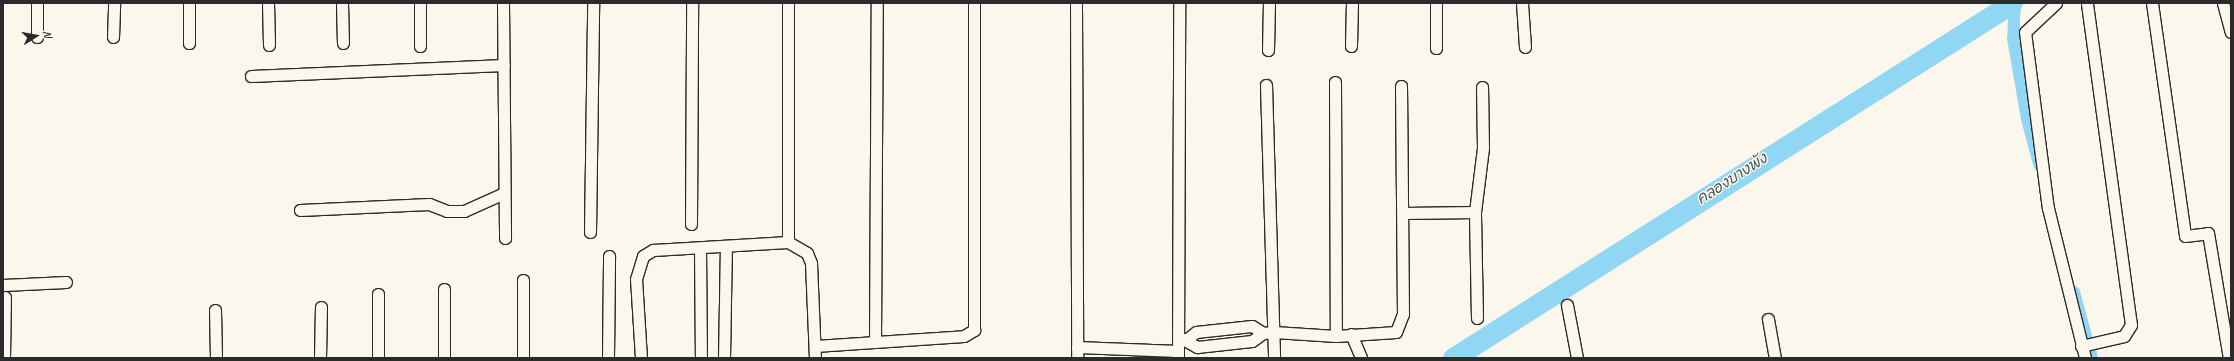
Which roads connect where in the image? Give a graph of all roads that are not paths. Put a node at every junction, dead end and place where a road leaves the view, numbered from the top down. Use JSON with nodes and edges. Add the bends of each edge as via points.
{"nodes":[{"id":1,"x":37,"y":3,"type":"edge"},
{"id":2,"x":114,"y":3,"type":"edge"},
{"id":3,"x":189,"y":3,"type":"edge"},
{"id":4,"x":268,"y":3,"type":"edge"},
{"id":5,"x":342,"y":3,"type":"edge"},
{"id":6,"x":420,"y":3,"type":"edge"},
{"id":7,"x":503,"y":3,"type":"edge"},
{"id":8,"x":593,"y":3,"type":"edge"},
{"id":9,"x":692,"y":3,"type":"edge"},
{"id":10,"x":788,"y":3,"type":"edge"},
{"id":11,"x":877,"y":3,"type":"edge"},
{"id":12,"x":974,"y":3,"type":"edge"},
{"id":13,"x":1076,"y":3,"type":"edge"},
{"id":14,"x":1179,"y":3,"type":"edge"},
{"id":15,"x":1269,"y":3,"type":"edge"},
{"id":16,"x":1352,"y":3,"type":"edge"},
{"id":17,"x":1436,"y":3,"type":"edge"},
{"id":18,"x":1522,"y":3,"type":"edge"},
{"id":19,"x":2056,"y":3,"type":"edge"},
{"id":20,"x":2087,"y":3,"type":"edge"},
{"id":21,"x":2152,"y":3,"type":"edge"},
{"id":22,"x":2223,"y":3,"type":"edge"},
{"id":23,"x":2231,"y":32,"type":"edge"},
{"id":24,"x":37,"y":37,"type":"dead end"},
{"id":25,"x":112,"y":37,"type":"dead end"},
{"id":26,"x":342,"y":42,"type":"dead end"},
{"id":27,"x":188,"y":43,"type":"dead end"},
{"id":28,"x":269,"y":45,"type":"dead end"},
{"id":29,"x":420,"y":46,"type":"dead end"},
{"id":30,"x":1351,"y":46,"type":"dead end"},
{"id":31,"x":1525,"y":47,"type":"dead end"},
{"id":32,"x":1436,"y":48,"type":"dead end"},
{"id":33,"x":1268,"y":50,"type":"dead end"},
{"id":34,"x":504,"y":65,"type":"junction"},
{"id":35,"x":251,"y":76,"type":"dead end"},
{"id":36,"x":1335,"y":82,"type":"dead end"},
{"id":37,"x":1266,"y":85,"type":"dead end"},
{"id":38,"x":1400,"y":86,"type":"dead end"},
{"id":39,"x":1482,"y":87,"type":"dead end"},
{"id":40,"x":504,"y":193,"type":"junction"},
{"id":41,"x":300,"y":210,"type":"dead end"},
{"id":42,"x":1475,"y":212,"type":"junction"},
{"id":43,"x":1403,"y":213,"type":"junction"},
{"id":44,"x":691,"y":224,"type":"dead end"},
{"id":45,"x":590,"y":232,"type":"dead end"},
{"id":46,"x":505,"y":238,"type":"dead end"},
{"id":47,"x":788,"y":242,"type":"junction"},
{"id":48,"x":700,"y":248,"type":"junction"},
{"id":49,"x":726,"y":248,"type":"junction"},
{"id":50,"x":609,"y":256,"type":"dead end"},
{"id":51,"x":523,"y":280,"type":"dead end"},
{"id":52,"x":66,"y":282,"type":"dead end"},
{"id":53,"x":3,"y":285,"type":"edge"},
{"id":54,"x":444,"y":289,"type":"dead end"},
{"id":55,"x":378,"y":294,"type":"dead end"},
{"id":56,"x":5,"y":297,"type":"dead end"},
{"id":57,"x":1567,"y":305,"type":"dead end"},
{"id":58,"x":321,"y":307,"type":"dead end"},
{"id":59,"x":215,"y":310,"type":"dead end"},
{"id":60,"x":1477,"y":318,"type":"dead end"},
{"id":61,"x":1768,"y":319,"type":"dead end"},
{"id":62,"x":1268,"y":333,"type":"junction"},
{"id":63,"x":1351,"y":334,"type":"junction"},
{"id":64,"x":1336,"y":336,"type":"junction"},
{"id":65,"x":1183,"y":338,"type":"junction"},
{"id":66,"x":875,"y":342,"type":"junction"},
{"id":67,"x":815,"y":346,"type":"junction"},
{"id":68,"x":2081,"y":346,"type":"junction"},
{"id":69,"x":1077,"y":353,"type":"edge"},
{"id":70,"x":1178,"y":355,"type":"edge"},
{"id":71,"x":4,"y":358,"type":"edge"},
{"id":72,"x":216,"y":358,"type":"edge"},
{"id":73,"x":320,"y":358,"type":"edge"},
{"id":74,"x":378,"y":358,"type":"edge"},
{"id":75,"x":444,"y":358,"type":"edge"},
{"id":76,"x":523,"y":358,"type":"edge"},
{"id":77,"x":608,"y":358,"type":"edge"},
{"id":78,"x":641,"y":358,"type":"edge"},
{"id":79,"x":701,"y":358,"type":"edge"},
{"id":80,"x":724,"y":358,"type":"edge"},
{"id":81,"x":815,"y":358,"type":"edge"},
{"id":82,"x":1274,"y":358,"type":"edge"},
{"id":83,"x":1361,"y":358,"type":"edge"},
{"id":84,"x":1577,"y":358,"type":"edge"},
{"id":85,"x":1775,"y":358,"type":"edge"},
{"id":86,"x":2084,"y":358,"type":"edge"},
{"id":87,"x":2229,"y":358,"type":"edge"}],
"edges":[{"from":1,"to":24,"type":"street"},
{"from":2,"to":25,"type":"street"},
{"from":3,"to":27,"type":"street"},
{"from":4,"to":28,"type":"street"},
{"from":5,"to":26,"type":"street"},
{"from":6,"to":29,"type":"street"},
{"from":7,"to":34,"type":"street"},
{"from":8,"to":45,"type":"street"},
{"from":9,"to":44,"type":"street"},
{"from":10,"to":47,"type":"street"},
{"from":11,"to":66,"type":"street"},
{"from":12,"to":66,"type":"street","via":[[977,323],[974,330],[964,336]]},
{"from":13,"to":69,"type":"street"},
{"from":14,"to":65,"type":"street"},
{"from":15,"to":33,"type":"street"},
{"from":16,"to":30,"type":"street"},
{"from":17,"to":32,"type":"street"},
{"from":18,"to":31,"type":"street"},
{"from":19,"to":68,"type":"street","via":[[2024,32],[2048,208]]},
{"from":20,"to":68,"type":"street","via":[[2131,325],[2124,336]]},
{"from":21,"to":87,"type":"street","via":[[2185,236],[2208,233]]},
{"from":22,"to":23,"type":"street"},
{"from":34,"to":35,"type":"street"},
{"from":34,"to":40,"type":"street"},
{"from":36,"to":64,"type":"street"},
{"from":37,"to":62,"type":"street"},
{"from":38,"to":43,"type":"street"},
{"from":39,"to":42,"type":"street","via":[[1483,148]]},
{"from":40,"to":41,"type":"street","via":[[464,211],[447,211],[429,204]]},
{"from":40,"to":46,"type":"street"},
{"from":42,"to":43,"type":"street"},
{"from":42,"to":60,"type":"street"},
{"from":43,"to":63,"type":"street","via":[[1402,323],[1396,332]]},
{"from":47,"to":49,"type":"street"},
{"from":47,"to":67,"type":"street","via":[[807,253],[811,263]]},
{"from":48,"to":49,"type":"street"},
{"from":48,"to":78,"type":"street","via":[[653,250],[638,264]]},
{"from":48,"to":79,"type":"street"},
{"from":49,"to":80,"type":"street"},
{"from":50,"to":77,"type":"street"},
{"from":51,"to":76,"type":"street"},
{"from":52,"to":53,"type":"street"},
{"from":54,"to":75,"type":"street"},
{"from":55,"to":74,"type":"street"},
{"from":56,"to":71,"type":"street"},
{"from":57,"to":84,"type":"street"},
{"from":58,"to":73,"type":"street"},
{"from":59,"to":72,"type":"street"},
{"from":61,"to":85,"type":"street"},
{"from":62,"to":64,"type":"street"},
{"from":62,"to":65,"type":"street","via":[[1252,326],[1196,332]]},
{"from":62,"to":65,"type":"street","via":[[1252,341],[1198,347]]},
{"from":62,"to":82,"type":"street"},
{"from":63,"to":64,"type":"street"},
{"from":63,"to":83,"type":"street"},
{"from":65,"to":70,"type":"street"},
{"from":66,"to":67,"type":"street"},
{"from":67,"to":81,"type":"street"},
{"from":68,"to":86,"type":"street"},
{"from":69,"to":70,"type":"street"}]}
